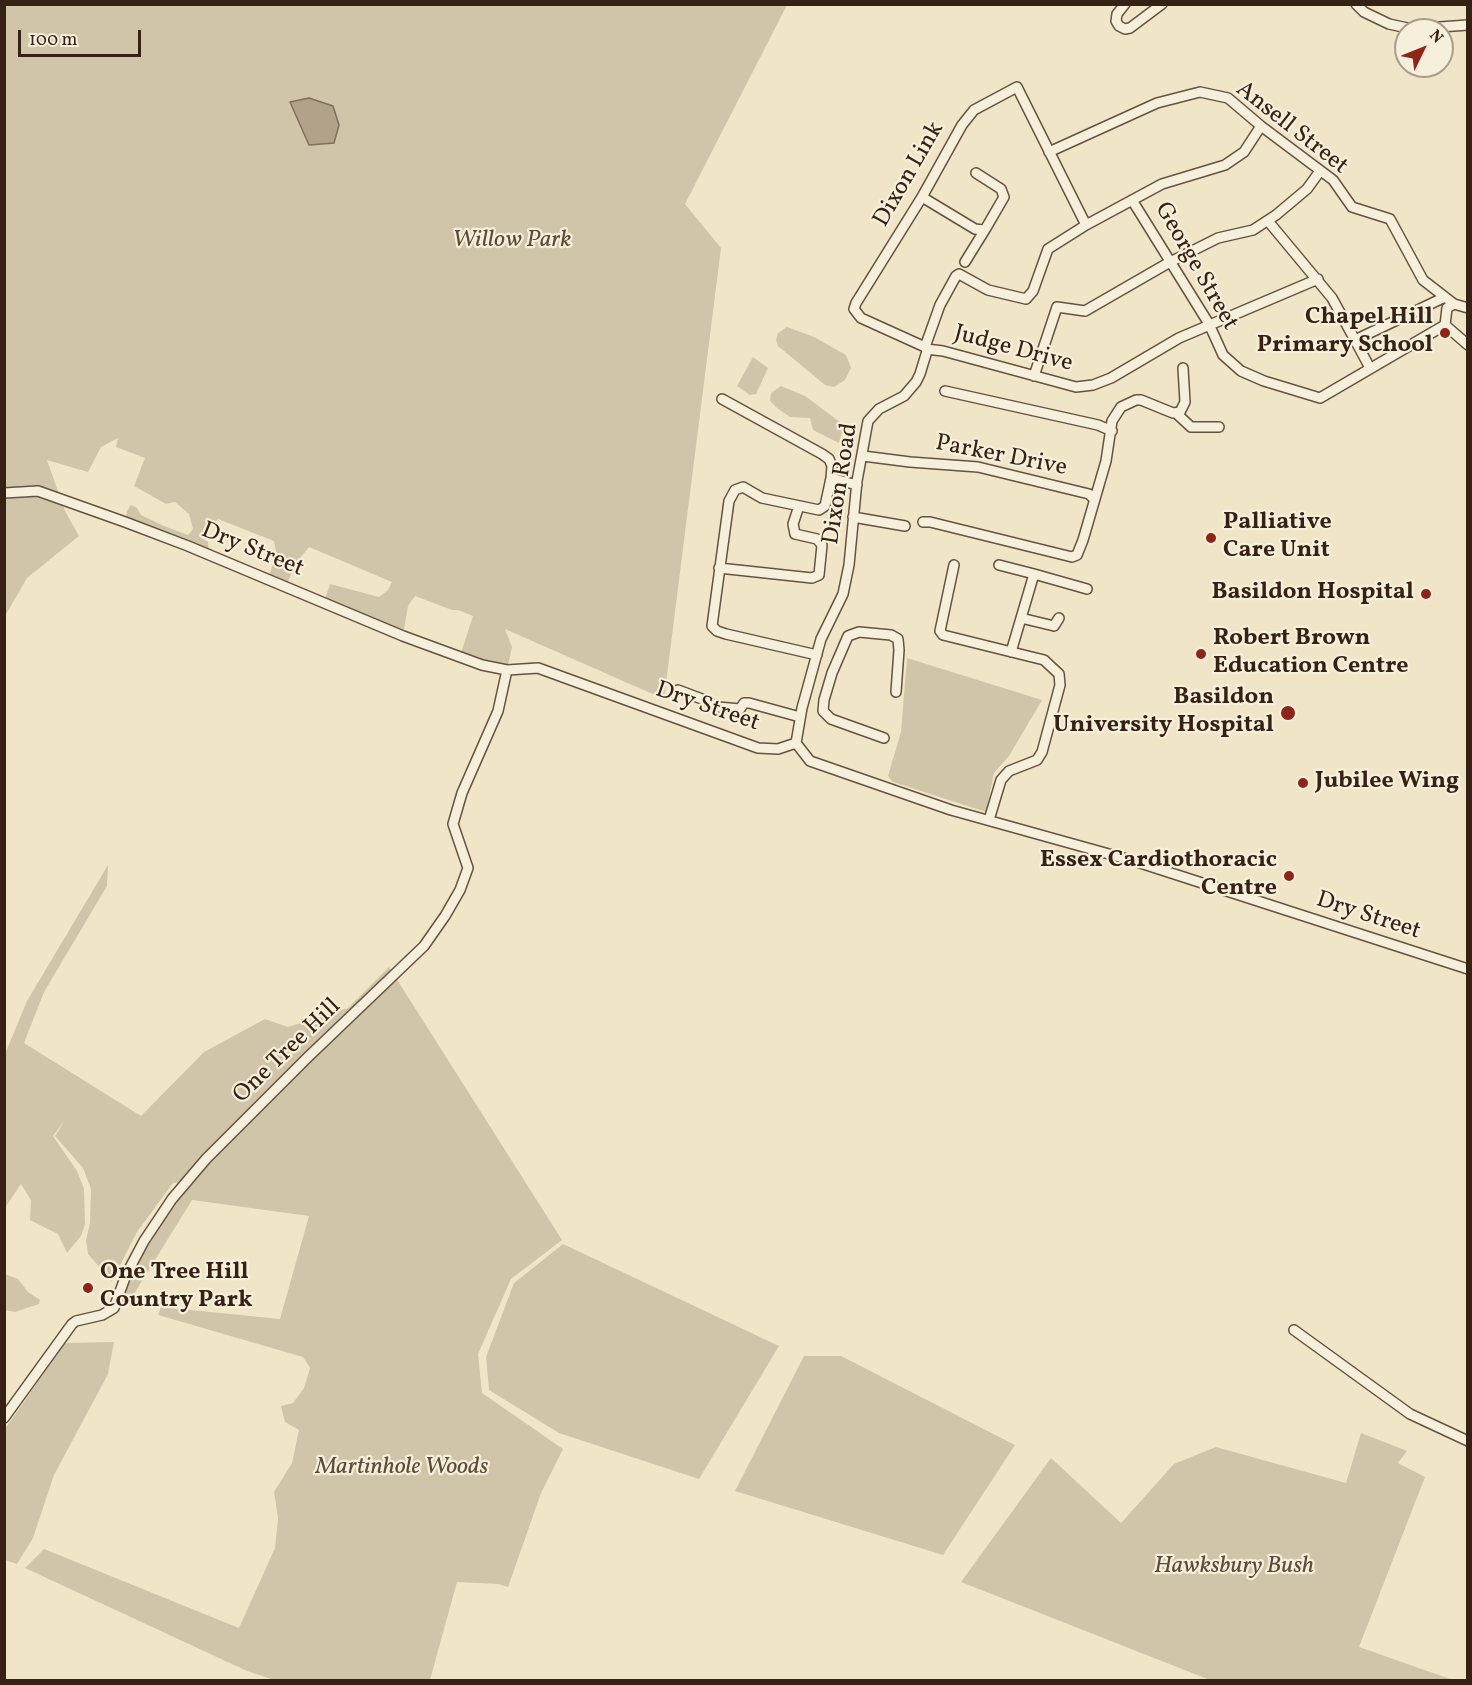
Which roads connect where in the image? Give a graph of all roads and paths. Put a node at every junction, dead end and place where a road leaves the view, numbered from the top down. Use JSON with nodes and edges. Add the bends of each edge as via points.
{"nodes":[{"id":1,"x":1125,"y":4,"type":"edge"},
{"id":2,"x":1162,"y":4,"type":"edge"},
{"id":3,"x":1356,"y":4,"type":"edge"},
{"id":4,"x":1467,"y":25,"type":"edge"},
{"id":5,"x":1261,"y":126,"type":"junction"},
{"id":6,"x":1049,"y":152,"type":"junction"},
{"id":7,"x":1320,"y":171,"type":"junction"},
{"id":8,"x":976,"y":173,"type":"dead end"},
{"id":9,"x":922,"y":197,"type":"junction"},
{"id":10,"x":1132,"y":200,"type":"junction"},
{"id":11,"x":1268,"y":220,"type":"junction"},
{"id":12,"x":1086,"y":225,"type":"junction"},
{"id":13,"x":986,"y":228,"type":"junction"},
{"id":14,"x":965,"y":262,"type":"dead end"},
{"id":15,"x":1170,"y":262,"type":"junction"},
{"id":16,"x":1318,"y":279,"type":"junction"},
{"id":17,"x":1445,"y":297,"type":"junction"},
{"id":18,"x":1454,"y":304,"type":"junction"},
{"id":19,"x":1467,"y":308,"type":"edge"},
{"id":20,"x":1209,"y":324,"type":"junction"},
{"id":21,"x":1445,"y":325,"type":"junction"},
{"id":22,"x":1355,"y":340,"type":"junction"},
{"id":23,"x":1467,"y":345,"type":"edge"},
{"id":24,"x":925,"y":348,"type":"junction"},
{"id":25,"x":1183,"y":368,"type":"dead end"},
{"id":26,"x":1370,"y":368,"type":"junction"},
{"id":27,"x":1034,"y":376,"type":"junction"},
{"id":28,"x":945,"y":391,"type":"dead end"},
{"id":29,"x":722,"y":399,"type":"dead end"},
{"id":30,"x":1177,"y":414,"type":"junction"},
{"id":31,"x":1219,"y":427,"type":"dead end"},
{"id":32,"x":1112,"y":431,"type":"junction"},
{"id":33,"x":863,"y":456,"type":"junction"},
{"id":34,"x":831,"y":478,"type":"junction"},
{"id":35,"x":857,"y":485,"type":"junction"},
{"id":36,"x":4,"y":493,"type":"edge"},
{"id":37,"x":1094,"y":499,"type":"junction"},
{"id":38,"x":799,"y":506,"type":"junction"},
{"id":39,"x":853,"y":517,"type":"junction"},
{"id":40,"x":923,"y":522,"type":"dead end"},
{"id":41,"x":905,"y":526,"type":"dead end"},
{"id":42,"x":954,"y":565,"type":"dead end"},
{"id":43,"x":999,"y":565,"type":"dead end"},
{"id":44,"x":719,"y":568,"type":"junction"},
{"id":45,"x":1034,"y":574,"type":"junction"},
{"id":46,"x":1088,"y":589,"type":"dead end"},
{"id":47,"x":1021,"y":618,"type":"junction"},
{"id":48,"x":1059,"y":618,"type":"dead end"},
{"id":49,"x":1011,"y":652,"type":"junction"},
{"id":50,"x":817,"y":655,"type":"junction"},
{"id":51,"x":507,"y":670,"type":"junction"},
{"id":52,"x":809,"y":682,"type":"junction"},
{"id":53,"x":827,"y":687,"type":"junction"},
{"id":54,"x":678,"y":690,"type":"dead end"},
{"id":55,"x":896,"y":692,"type":"dead end"},
{"id":56,"x":800,"y":717,"type":"junction"},
{"id":57,"x":884,"y":738,"type":"dead end"},
{"id":58,"x":796,"y":743,"type":"junction"},
{"id":59,"x":989,"y":820,"type":"junction"},
{"id":60,"x":1467,"y":969,"type":"edge"},
{"id":61,"x":1294,"y":1330,"type":"dead end"},
{"id":62,"x":4,"y":1418,"type":"edge"},
{"id":63,"x":1467,"y":1441,"type":"edge"}],
"edges":[{"from":1,"to":2,"type":"street","via":[[1116,21],[1125,29]]},
{"from":3,"to":4,"type":"street","via":[[1389,24],[1412,29]]},
{"from":5,"to":6,"type":"street","name":"Ansell Street","via":[[1228,98],[1200,92],[1157,103]]},
{"from":5,"to":7,"type":"street","name":"Ansell Street"},
{"from":5,"to":10,"type":"street","name":"Dixon Road","via":[[1244,152],[1225,165],[1162,184]]},
{"from":6,"to":9,"type":"street","name":"Dixon Link","via":[[1017,87],[968,117]]},
{"from":6,"to":12,"type":"street","name":"Dixon Link"},
{"from":7,"to":11,"type":"street","via":[[1307,189]]},
{"from":7,"to":17,"type":"street","name":"Ansell Street","via":[[1333,180],[1352,207],[1390,219],[1423,280]]},
{"from":8,"to":13,"type":"street","via":[[1004,194]]},
{"from":9,"to":13,"type":"street","via":[[975,229]]},
{"from":9,"to":24,"type":"street","name":"Dixon Link","via":[[854,309],[861,318]]},
{"from":10,"to":12,"type":"street","name":"Dixon Road"},
{"from":10,"to":15,"type":"street","name":"George Street"},
{"from":11,"to":15,"type":"street","via":[[1253,230],[1218,238]]},
{"from":11,"to":16,"type":"street"},
{"from":12,"to":24,"type":"street","name":"Dixon Road","via":[[1048,249],[1033,291],[1026,299],[988,290],[958,274],[940,305]]},
{"from":13,"to":14,"type":"street"},
{"from":15,"to":20,"type":"street","name":"George Street"},
{"from":15,"to":27,"type":"street","via":[[1085,311],[1058,308]]},
{"from":16,"to":20,"type":"street","name":"Judge Drive"},
{"from":16,"to":22,"type":"street"},
{"from":17,"to":18,"type":"street","name":"Ansell Street"},
{"from":17,"to":22,"type":"street"},
{"from":18,"to":19,"type":"street","name":"Ansell Street"},
{"from":18,"to":21,"type":"street","via":[[1447,308]]},
{"from":20,"to":26,"type":"street","name":"George Street","via":[[1223,355],[1241,371],[1320,398]]},
{"from":20,"to":27,"type":"street","name":"Judge Drive","via":[[1093,386],[1076,387]]},
{"from":21,"to":23,"type":"street"},
{"from":21,"to":26,"type":"street","name":"George Street"},
{"from":22,"to":26,"type":"street"},
{"from":24,"to":27,"type":"street","name":"Judge Drive"},
{"from":24,"to":33,"type":"street","name":"Dixon Road","via":[[920,374],[911,390],[879,409],[868,421]]},
{"from":25,"to":30,"type":"street","via":[[1185,402]]},
{"from":28,"to":32,"type":"street"},
{"from":29,"to":34,"type":"street","via":[[829,459]]},
{"from":30,"to":31,"type":"street","via":[[1191,427]]},
{"from":30,"to":32,"type":"street","via":[[1136,400],[1118,410]]},
{"from":32,"to":37,"type":"street"},
{"from":33,"to":35,"type":"street","name":"Dixon Road"},
{"from":33,"to":37,"type":"street","name":"Parker Drive","via":[[978,467],[1089,494]]},
{"from":34,"to":35,"type":"street"},
{"from":34,"to":38,"type":"street","via":[[823,509]]},
{"from":35,"to":39,"type":"street","name":"Dixon Road"},
{"from":36,"to":51,"type":"street","name":"Dry Street","via":[[38,491],[92,510],[403,636],[482,665]]},
{"from":37,"to":40,"type":"street","via":[[1080,551],[1072,557]]},
{"from":38,"to":44,"type":"street","via":[[762,498],[743,487],[735,490],[729,501]]},
{"from":38,"to":44,"type":"street","via":[[795,534],[822,544],[819,574],[812,578]]},
{"from":39,"to":41,"type":"street"},
{"from":39,"to":50,"type":"street","name":"Dixon Road","via":[[843,594]]},
{"from":42,"to":49,"type":"street","via":[[940,631]]},
{"from":43,"to":45,"type":"street"},
{"from":44,"to":50,"type":"street","via":[[714,629]]},
{"from":45,"to":46,"type":"street"},
{"from":45,"to":47,"type":"street"},
{"from":47,"to":48,"type":"street","via":[[1054,626]]},
{"from":47,"to":49,"type":"street"},
{"from":49,"to":59,"type":"street","via":[[1044,660],[1059,674],[1060,685],[1042,752],[1037,760],[1009,771],[1000,780]]},
{"from":50,"to":52,"type":"street","name":"Dixon Road"},
{"from":51,"to":58,"type":"street","name":"Dry Street","via":[[537,668],[759,747],[778,749]]},
{"from":51,"to":62,"type":"street","name":"One Tree Hill","via":[[498,711],[462,793],[453,824],[468,867],[445,916],[418,952],[206,1159],[172,1199],[144,1242],[114,1308],[102,1316],[72,1324]]},
{"from":52,"to":53,"type":"street"},
{"from":52,"to":56,"type":"street","name":"Dixon Road"},
{"from":53,"to":55,"type":"street","via":[[844,642],[859,632],[898,639]]},
{"from":53,"to":57,"type":"street","via":[[823,707],[828,717]]},
{"from":54,"to":56,"type":"street","via":[[718,707],[740,709],[749,703]]},
{"from":56,"to":58,"type":"street","name":"Dixon Road"},
{"from":58,"to":59,"type":"street","name":"Dry Street","via":[[810,761]]},
{"from":59,"to":60,"type":"street","name":"Dry Street","via":[[1134,861]]},
{"from":61,"to":63,"type":"street","via":[[1410,1414]]}]}
